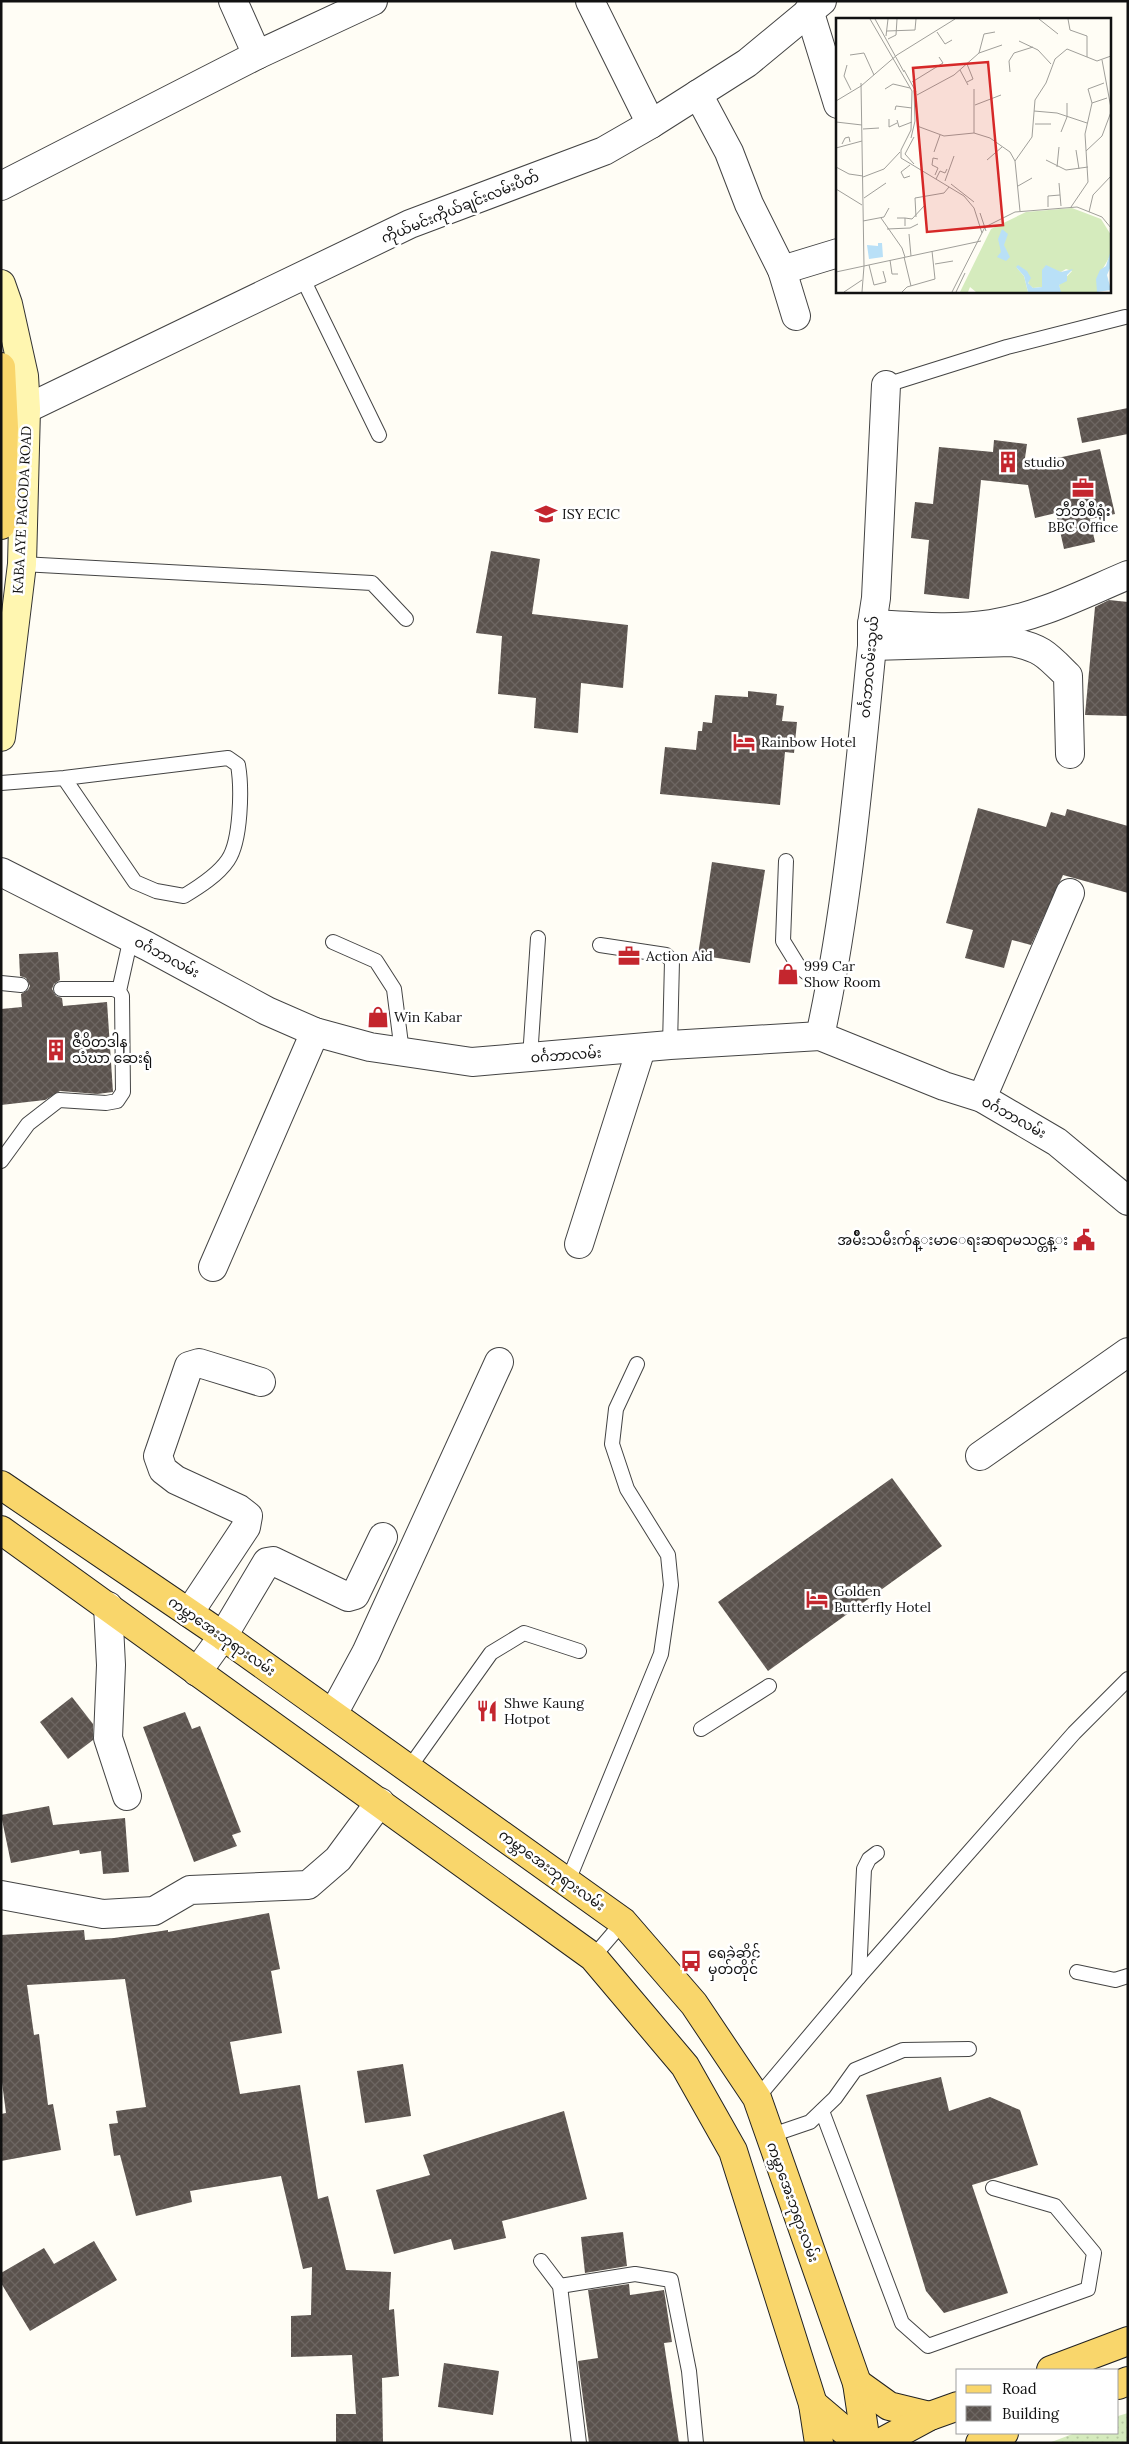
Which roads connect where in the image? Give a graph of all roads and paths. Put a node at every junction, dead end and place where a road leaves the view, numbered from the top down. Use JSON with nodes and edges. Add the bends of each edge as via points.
{"nodes":[{"id":1,"x":234,"y":1,"type":"edge"},
{"id":2,"x":373,"y":1,"type":"edge"},
{"id":3,"x":590,"y":1,"type":"edge"},
{"id":4,"x":815,"y":6,"type":"edge"},
{"id":5,"x":257,"y":55,"type":"junction"},
{"id":6,"x":698,"y":94,"type":"junction"},
{"id":7,"x":836,"y":95,"type":"edge"},
{"id":8,"x":651,"y":124,"type":"junction"},
{"id":9,"x":1,"y":186,"type":"edge"},
{"id":10,"x":836,"y":254,"type":"edge"},
{"id":11,"x":782,"y":270,"type":"junction"},
{"id":12,"x":301,"y":275,"type":"junction"},
{"id":13,"x":1,"y":284,"type":"edge"},
{"id":14,"x":796,"y":316,"type":"dead end"},
{"id":15,"x":1125,"y":317,"type":"dead end"},
{"id":16,"x":8,"y":337,"type":"edge"},
{"id":17,"x":1,"y":367,"type":"edge"},
{"id":18,"x":886,"y":385,"type":"joint"},
{"id":19,"x":26,"y":409,"type":"junction"},
{"id":20,"x":379,"y":435,"type":"dead end"},
{"id":21,"x":1,"y":525,"type":"edge"},
{"id":22,"x":22,"y":564,"type":"junction"},
{"id":23,"x":1128,"y":575,"type":"edge"},
{"id":24,"x":406,"y":619,"type":"dead end"},
{"id":25,"x":872,"y":635,"type":"junction"},
{"id":26,"x":1,"y":737,"type":"edge"},
{"id":27,"x":1070,"y":754,"type":"dead end"},
{"id":28,"x":64,"y":778,"type":"junction"},
{"id":29,"x":1,"y":782,"type":"edge"},
{"id":30,"x":786,"y":861,"type":"dead end"},
{"id":31,"x":1,"y":872,"type":"edge"},
{"id":32,"x":1070,"y":893,"type":"dead end"},
{"id":33,"x":131,"y":937,"type":"junction"},
{"id":34,"x":538,"y":938,"type":"dead end"},
{"id":35,"x":333,"y":942,"type":"dead end"},
{"id":36,"x":600,"y":945,"type":"dead end"},
{"id":37,"x":1,"y":983,"type":"edge"},
{"id":38,"x":20,"y":985,"type":"dead end"},
{"id":39,"x":61,"y":989,"type":"dead end"},
{"id":40,"x":119,"y":991,"type":"junction"},
{"id":41,"x":830,"y":991,"type":"junction"},
{"id":42,"x":314,"y":1032,"type":"junction"},
{"id":43,"x":820,"y":1036,"type":"junction"},
{"id":44,"x":670,"y":1046,"type":"junction"},
{"id":45,"x":641,"y":1049,"type":"junction"},
{"id":46,"x":402,"y":1052,"type":"junction"},
{"id":47,"x":530,"y":1058,"type":"junction"},
{"id":48,"x":982,"y":1098,"type":"junction"},
{"id":49,"x":1,"y":1161,"type":"edge"},
{"id":50,"x":1128,"y":1201,"type":"edge"},
{"id":51,"x":579,"y":1244,"type":"dead end"},
{"id":52,"x":212,"y":1267,"type":"dead end"},
{"id":53,"x":1128,"y":1352,"type":"edge"},
{"id":54,"x":499,"y":1362,"type":"dead end"},
{"id":55,"x":637,"y":1364,"type":"dead end"},
{"id":56,"x":261,"y":1382,"type":"dead end"},
{"id":57,"x":980,"y":1456,"type":"dead end"},
{"id":58,"x":1,"y":1485,"type":"edge"},
{"id":59,"x":1,"y":1530,"type":"edge"},
{"id":60,"x":383,"y":1537,"type":"dead end"},
{"id":61,"x":108,"y":1606,"type":"junction"},
{"id":62,"x":189,"y":1613,"type":"junction"},
{"id":63,"x":223,"y":1636,"type":"junction"},
{"id":64,"x":579,"y":1651,"type":"dead end"},
{"id":65,"x":197,"y":1672,"type":"junction"},
{"id":66,"x":1128,"y":1679,"type":"edge"},
{"id":67,"x":768,"y":1686,"type":"dead end"},
{"id":68,"x":333,"y":1714,"type":"junction"},
{"id":69,"x":701,"y":1729,"type":"dead end"},
{"id":70,"x":409,"y":1768,"type":"junction"},
{"id":71,"x":127,"y":1796,"type":"dead end"},
{"id":72,"x":380,"y":1802,"type":"junction"},
{"id":73,"x":877,"y":1852,"type":"dead end"},
{"id":74,"x":568,"y":1881,"type":"junction"},
{"id":75,"x":1,"y":1895,"type":"edge"},
{"id":76,"x":623,"y":1922,"type":"junction"},
{"id":77,"x":592,"y":1957,"type":"junction"},
{"id":78,"x":1077,"y":1972,"type":"dead end"},
{"id":79,"x":1128,"y":1976,"type":"edge"},
{"id":80,"x":859,"y":1977,"type":"junction"},
{"id":81,"x":969,"y":2049,"type":"dead end"},
{"id":82,"x":757,"y":2098,"type":"junction"},
{"id":83,"x":822,"y":2111,"type":"junction"},
{"id":84,"x":769,"y":2136,"type":"junction"},
{"id":85,"x":993,"y":2188,"type":"dead end"},
{"id":86,"x":540,"y":2261,"type":"dead end"},
{"id":87,"x":560,"y":2286,"type":"junction"},
{"id":88,"x":1128,"y":2341,"type":"edge"},
{"id":89,"x":1054,"y":2369,"type":"edge"},
{"id":90,"x":857,"y":2383,"type":"junction"},
{"id":91,"x":814,"y":2404,"type":"junction"},
{"id":92,"x":956,"y":2407,"type":"edge"},
{"id":93,"x":930,"y":2416,"type":"junction"},
{"id":94,"x":1002,"y":2434,"type":"edge"},
{"id":95,"x":578,"y":2443,"type":"edge"},
{"id":96,"x":696,"y":2443,"type":"edge"},
{"id":97,"x":819,"y":2443,"type":"edge"},
{"id":98,"x":859,"y":2443,"type":"edge"},
{"id":99,"x":866,"y":2443,"type":"edge"},
{"id":100,"x":880,"y":2443,"type":"edge"},
{"id":101,"x":980,"y":2443,"type":"edge"}],
"edges":[{"from":1,"to":5,"type":"street"},
{"from":2,"to":5,"type":"street"},
{"from":3,"to":8,"type":"street"},
{"from":4,"to":6,"type":"street","name":"ကိုယ်မင်းကိုယ်ချင်းလမ်းပိတ်","via":[[747,63]]},
{"from":4,"to":7,"type":"street"},
{"from":5,"to":9,"type":"street"},
{"from":6,"to":8,"type":"street","name":"ကိုယ်မင်းကိုယ်ချင်းလမ်းပိတ်"},
{"from":6,"to":11,"type":"street","via":[[729,152],[749,204]]},
{"from":8,"to":12,"type":"street","name":"ကိုယ်မင်းကိုယ်ချင်းလမ်းပိတ်","via":[[604,151],[410,224]]},
{"from":10,"to":11,"type":"street"},
{"from":11,"to":14,"type":"street"},
{"from":12,"to":19,"type":"street","name":"ကိုယ်မင်းကိုယ်ချင်းလမ်းပိတ်"},
{"from":12,"to":20,"type":"lane"},
{"from":13,"to":16,"type":"main road","name":"KABA AYE PAGODA ROAD"},
{"from":15,"to":18,"type":"lane","via":[[1006,347]]},
{"from":16,"to":19,"type":"main road","name":"KABA AYE PAGODA ROAD","via":[[24,376]]},
{"from":17,"to":21,"type":"main road","via":[[4,428]]},
{"from":18,"to":25,"type":"street","name":"ဝင်္ဂဘာလမ်းသွယ်"},
{"from":19,"to":22,"type":"main road","name":"KABA AYE PAGODA ROAD"},
{"from":22,"to":24,"type":"lane","via":[[372,583]]},
{"from":22,"to":26,"type":"main road","name":"KABA AYE PAGODA ROAD"},
{"from":23,"to":25,"type":"street","via":[[1043,610],[991,624]]},
{"from":25,"to":27,"type":"street","via":[[1012,642],[1044,652],[1068,676]]},
{"from":25,"to":41,"type":"street","name":"ဝင်္ဂဘာလမ်းသွယ်","via":[[853,828]]},
{"from":28,"to":28,"type":"lane","via":[[228,758],[238,766],[240,775],[239,827],[229,860],[204,884],[184,896],[156,892],[135,882]]},
{"from":28,"to":29,"type":"lane"},
{"from":30,"to":41,"type":"lane","via":[[783,941],[799,967]]},
{"from":31,"to":33,"type":"street","name":"ဝင်္ဂဘာလမ်း"},
{"from":32,"to":48,"type":"street"},
{"from":33,"to":40,"type":"lane"},
{"from":33,"to":42,"type":"street","name":"ဝင်္ဂဘာလမ်း","via":[[267,1011]]},
{"from":34,"to":47,"type":"lane"},
{"from":35,"to":46,"type":"lane","via":[[376,961],[394,989]]},
{"from":36,"to":44,"type":"lane","via":[[666,955],[672,961]]},
{"from":37,"to":38,"type":"lane"},
{"from":39,"to":40,"type":"lane"},
{"from":40,"to":49,"type":"lane","via":[[122,996],[123,1092],[117,1101],[59,1100],[28,1124]]},
{"from":41,"to":43,"type":"street","name":"ဝင်္ဂဘာလမ်းသွယ်"},
{"from":42,"to":46,"type":"street","name":"ဝင်္ဂဘာလမ်း"},
{"from":42,"to":52,"type":"street"},
{"from":43,"to":44,"type":"street","name":"ဝင်္ဂဘာလမ်း"},
{"from":43,"to":48,"type":"street","name":"ဝင်္ဂဘာလမ်း"},
{"from":44,"to":45,"type":"street","name":"ဝင်္ဂဘာလမ်း"},
{"from":45,"to":47,"type":"street","name":"ဝင်္ဂဘာလမ်း"},
{"from":45,"to":51,"type":"street"},
{"from":46,"to":47,"type":"street","name":"ဝင်္ဂဘာလမ်း","via":[[472,1062]]},
{"from":48,"to":50,"type":"street","name":"ဝင်္ဂဘာလမ်း","via":[[1057,1142]]},
{"from":53,"to":57,"type":"street"},
{"from":54,"to":68,"type":"street","via":[[366,1653]]},
{"from":55,"to":74,"type":"lane","via":[[616,1409],[612,1444],[627,1489],[668,1555],[671,1584],[661,1654]]},
{"from":56,"to":62,"type":"street","via":[[199,1363],[188,1366],[158,1456],[163,1470],[176,1480],[248,1516],[246,1527]]},
{"from":58,"to":62,"type":"main road","name":"ကမ္ဘာအေးဘုရားလမ်း"},
{"from":59,"to":61,"type":"main road"},
{"from":60,"to":63,"type":"street","via":[[356,1595],[348,1597],[274,1561],[267,1562]]},
{"from":61,"to":65,"type":"main road"},
{"from":61,"to":71,"type":"street","via":[[111,1665],[108,1738]]},
{"from":62,"to":63,"type":"main road","name":"ကမ္ဘာအေးဘုရားလမ်း"},
{"from":63,"to":65,"type":"street"},
{"from":63,"to":68,"type":"main road","name":"ကမ္ဘာအေးဘုရားလမ်း"},
{"from":64,"to":70,"type":"lane","via":[[524,1633],[491,1653]]},
{"from":65,"to":72,"type":"main road"},
{"from":66,"to":80,"type":"lane","via":[[1074,1733]]},
{"from":67,"to":69,"type":"lane"},
{"from":68,"to":70,"type":"main road","name":"ကမ္ဘာအေးဘုရားလမ်း"},
{"from":70,"to":74,"type":"main road","name":"ကမ္ဘာအေးဘုရားလမ်း"},
{"from":72,"to":75,"type":"street","via":[[338,1858],[308,1884],[190,1890],[154,1911],[102,1914]]},
{"from":72,"to":77,"type":"main road"},
{"from":73,"to":80,"type":"lane","via":[[864,1869]]},
{"from":74,"to":76,"type":"main road","name":"ကမ္ဘာအေးဘုရားလမ်း"},
{"from":76,"to":77,"type":"lane"},
{"from":76,"to":82,"type":"main road","name":"ကမ္ဘာအေးဘုရားလမ်း","via":[[694,2004]]},
{"from":77,"to":91,"type":"main road","via":[[685,2066],[733,2151]]},
{"from":78,"to":79,"type":"lane","via":[[1115,1980]]},
{"from":80,"to":82,"type":"lane"},
{"from":81,"to":83,"type":"lane","via":[[903,2050],[855,2070]]},
{"from":82,"to":84,"type":"main road","name":"ကမ္ဘာအေးဘုရားလမ်း"},
{"from":83,"to":84,"type":"lane","via":[[810,2122]]},
{"from":83,"to":85,"type":"lane","via":[[902,2323],[928,2346],[1088,2289],[1094,2253],[1055,2206]]},
{"from":84,"to":90,"type":"main road","name":"ကမ္ဘာအေးဘုရားလမ်း"},
{"from":86,"to":87,"type":"lane"},
{"from":87,"to":95,"type":"lane"},
{"from":87,"to":96,"type":"lane","via":[[635,2274],[671,2280],[689,2371]]},
{"from":88,"to":89,"type":"main road"},
{"from":90,"to":93,"type":"main road","via":[[889,2406]]},
{"from":90,"to":99,"type":"main road","name":"ကမ္ဘာအေးဘုရားလမ်း"},
{"from":91,"to":97,"type":"main road"},
{"from":91,"to":98,"type":"main road"},
{"from":92,"to":93,"type":"main road"},
{"from":93,"to":100,"type":"main road"},
{"from":94,"to":101,"type":"main road"}]}
